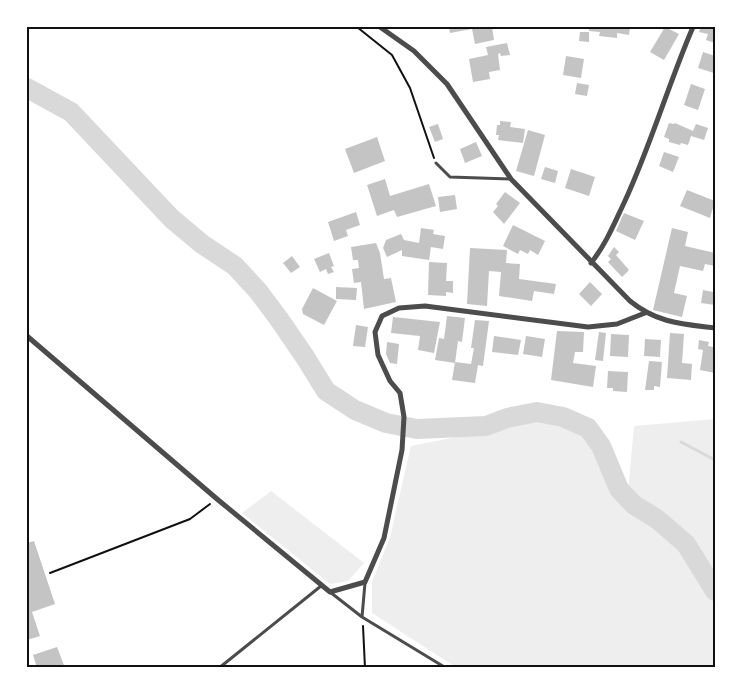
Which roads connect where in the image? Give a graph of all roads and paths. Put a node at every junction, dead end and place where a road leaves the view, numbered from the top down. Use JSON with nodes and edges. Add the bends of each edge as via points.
{"nodes":[{"id":1,"x":357,"y":27,"type":"edge"},
{"id":2,"x":380,"y":27,"type":"edge"},
{"id":3,"x":693,"y":27,"type":"edge"},
{"id":4,"x":436,"y":163,"type":"joint"},
{"id":5,"x":512,"y":179,"type":"junction"},
{"id":6,"x":591,"y":263,"type":"junction"},
{"id":7,"x":645,"y":313,"type":"junction"},
{"id":8,"x":715,"y":328,"type":"edge"},
{"id":9,"x":27,"y":336,"type":"edge"},
{"id":10,"x":217,"y":499,"type":"junction"},
{"id":11,"x":50,"y":573,"type":"dead end"},
{"id":12,"x":365,"y":582,"type":"junction"},
{"id":13,"x":321,"y":586,"type":"junction"},
{"id":14,"x":330,"y":592,"type":"junction"},
{"id":15,"x":362,"y":617,"type":"junction"},
{"id":16,"x":219,"y":668,"type":"edge"},
{"id":17,"x":365,"y":668,"type":"edge"},
{"id":18,"x":446,"y":668,"type":"edge"}],
"edges":[{"from":1,"to":4,"type":"path","via":[[392,55],[410,88]]},
{"from":2,"to":5,"type":"street","via":[[414,51],[447,84]]},
{"from":3,"to":6,"type":"street","via":[[643,162],[604,246]]},
{"from":4,"to":5,"type":"lane","via":[[450,177]]},
{"from":5,"to":6,"type":"street"},
{"from":6,"to":7,"type":"street"},
{"from":7,"to":8,"type":"street","via":[[667,322]]},
{"from":7,"to":12,"type":"street","via":[[617,324],[588,327],[425,306],[399,308],[382,316],[375,332],[378,354],[400,393],[404,417],[402,450],[384,538]]},
{"from":9,"to":10,"type":"street"},
{"from":10,"to":11,"type":"path","via":[[190,519]]},
{"from":10,"to":13,"type":"street"},
{"from":12,"to":14,"type":"street"},
{"from":12,"to":15,"type":"lane"},
{"from":13,"to":14,"type":"street"},
{"from":13,"to":16,"type":"lane"},
{"from":14,"to":15,"type":"lane"},
{"from":15,"to":17,"type":"path"},
{"from":15,"to":18,"type":"lane"}]}
